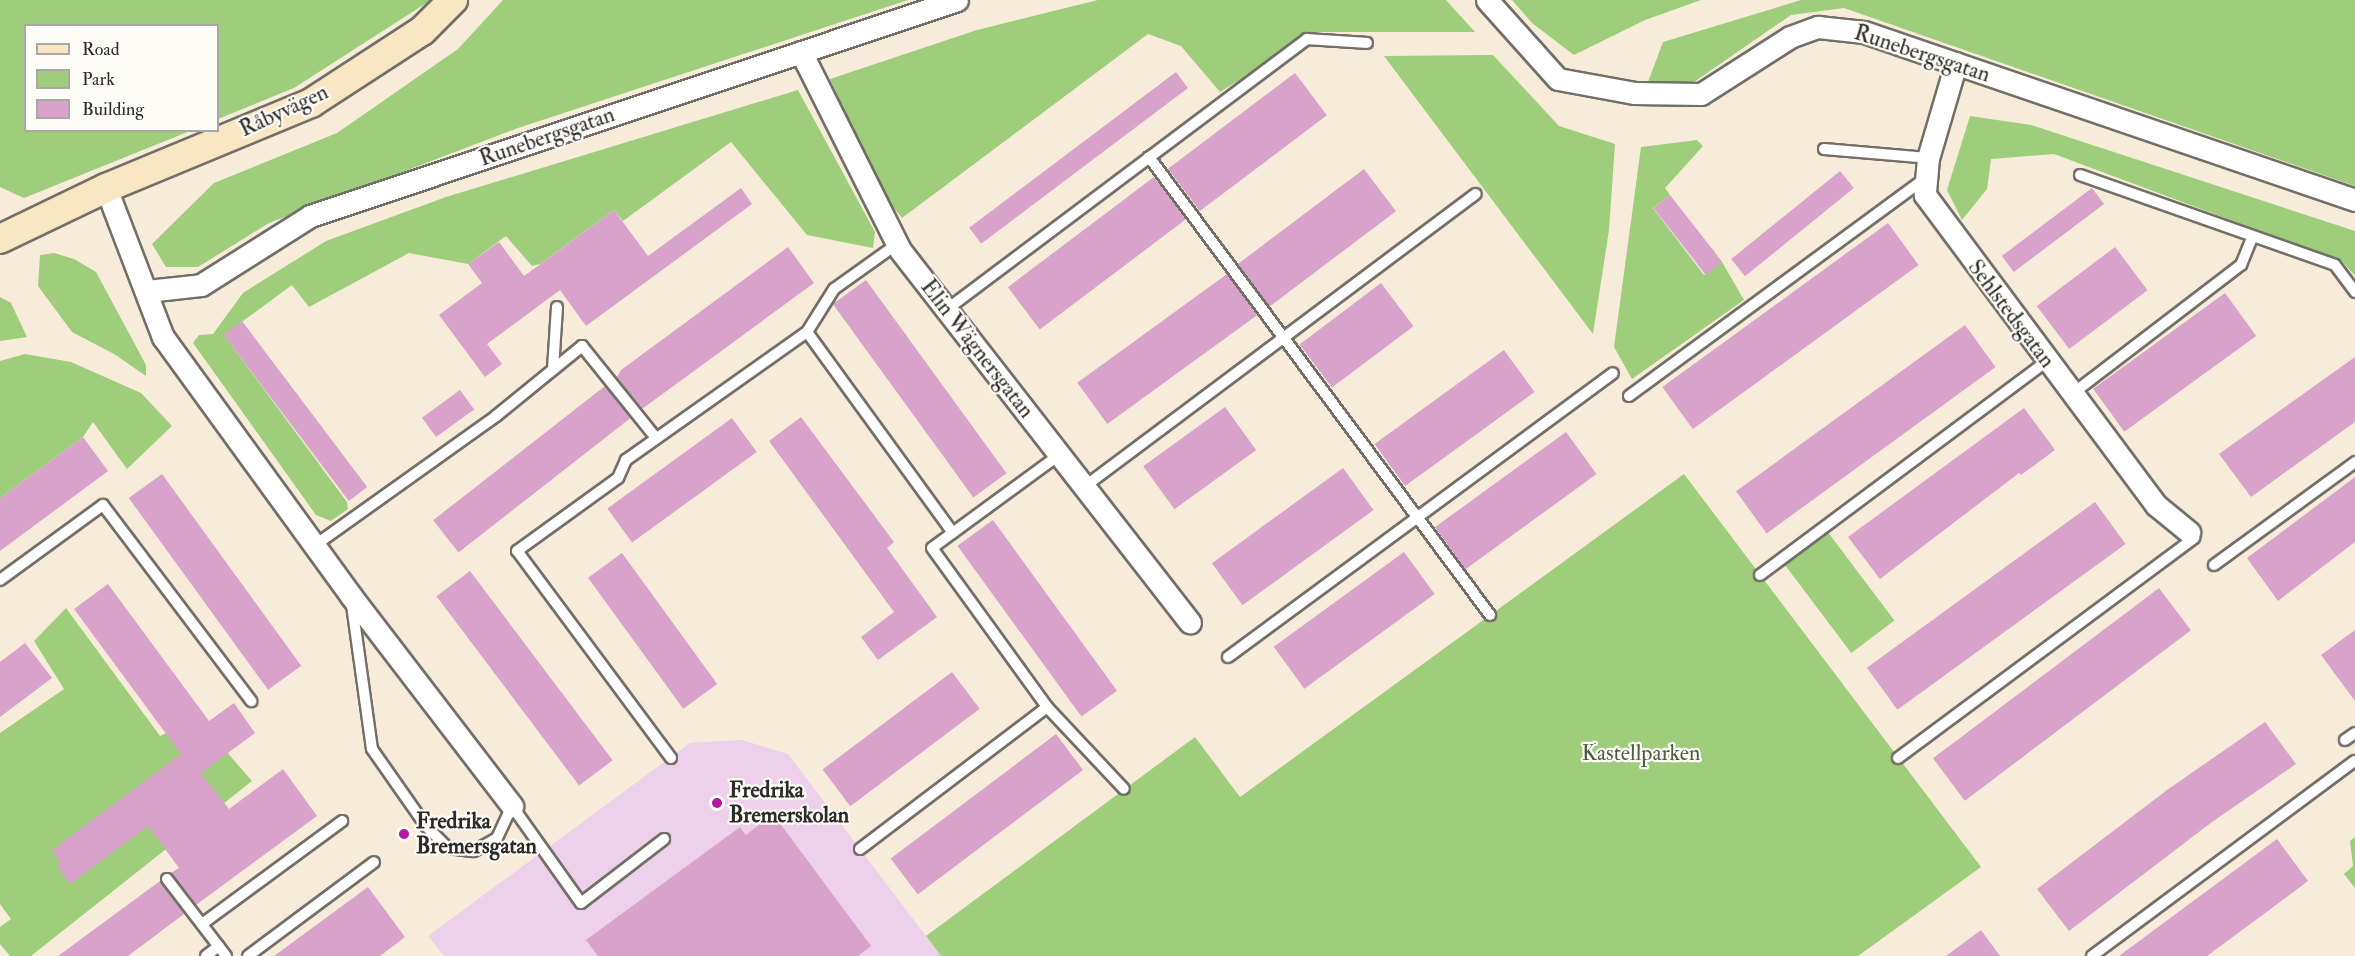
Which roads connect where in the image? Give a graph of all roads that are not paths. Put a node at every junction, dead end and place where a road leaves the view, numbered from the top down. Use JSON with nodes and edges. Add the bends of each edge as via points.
{"nodes":[{"id":1,"x":453,"y":0,"type":"edge"},
{"id":2,"x":957,"y":0,"type":"edge"},
{"id":3,"x":1487,"y":0,"type":"edge"},
{"id":4,"x":1367,"y":43,"type":"dead end"},
{"id":5,"x":801,"y":52,"type":"junction"},
{"id":6,"x":1956,"y":63,"type":"junction"},
{"id":7,"x":1824,"y":149,"type":"dead end"},
{"id":8,"x":1149,"y":157,"type":"junction"},
{"id":9,"x":1927,"y":167,"type":"junction"},
{"id":10,"x":2080,"y":175,"type":"dead end"},
{"id":11,"x":106,"y":188,"type":"junction"},
{"id":12,"x":1475,"y":194,"type":"dead end"},
{"id":13,"x":2355,"y":200,"type":"edge"},
{"id":14,"x":2253,"y":236,"type":"junction"},
{"id":15,"x":0,"y":239,"type":"edge"},
{"id":16,"x":897,"y":244,"type":"junction"},
{"id":17,"x":147,"y":291,"type":"junction"},
{"id":18,"x":2355,"y":292,"type":"edge"},
{"id":19,"x":557,"y":307,"type":"dead end"},
{"id":20,"x":946,"y":310,"type":"junction"},
{"id":21,"x":807,"y":332,"type":"junction"},
{"id":22,"x":1284,"y":337,"type":"junction"},
{"id":23,"x":2047,"y":361,"type":"junction"},
{"id":24,"x":553,"y":369,"type":"junction"},
{"id":25,"x":1613,"y":374,"type":"dead end"},
{"id":26,"x":2072,"y":394,"type":"junction"},
{"id":27,"x":1629,"y":396,"type":"dead end"},
{"id":28,"x":656,"y":438,"type":"junction"},
{"id":29,"x":1059,"y":455,"type":"junction"},
{"id":30,"x":2355,"y":462,"type":"edge"},
{"id":31,"x":1084,"y":487,"type":"junction"},
{"id":32,"x":1417,"y":517,"type":"junction"},
{"id":33,"x":953,"y":533,"type":"junction"},
{"id":34,"x":2192,"y":535,"type":"joint"},
{"id":35,"x":315,"y":546,"type":"junction"},
{"id":36,"x":2214,"y":565,"type":"dead end"},
{"id":37,"x":1760,"y":575,"type":"dead end"},
{"id":38,"x":0,"y":580,"type":"edge"},
{"id":39,"x":351,"y":596,"type":"junction"},
{"id":40,"x":1490,"y":615,"type":"dead end"},
{"id":41,"x":1190,"y":623,"type":"dead end"},
{"id":42,"x":1228,"y":657,"type":"dead end"},
{"id":43,"x":251,"y":701,"type":"dead end"},
{"id":44,"x":1047,"y":707,"type":"junction"},
{"id":45,"x":2355,"y":733,"type":"edge"},
{"id":46,"x":2345,"y":740,"type":"dead end"},
{"id":47,"x":671,"y":758,"type":"dead end"},
{"id":48,"x":1898,"y":758,"type":"dead end"},
{"id":49,"x":2355,"y":761,"type":"edge"},
{"id":50,"x":1124,"y":789,"type":"dead end"},
{"id":51,"x":512,"y":807,"type":"junction"},
{"id":52,"x":342,"y":820,"type":"dead end"},
{"id":53,"x":664,"y":839,"type":"dead end"},
{"id":54,"x":860,"y":849,"type":"dead end"},
{"id":55,"x":374,"y":862,"type":"dead end"},
{"id":56,"x":167,"y":879,"type":"dead end"},
{"id":57,"x":202,"y":924,"type":"junction"},
{"id":58,"x":219,"y":946,"type":"junction"},
{"id":59,"x":206,"y":956,"type":"edge"},
{"id":60,"x":226,"y":956,"type":"edge"},
{"id":61,"x":248,"y":956,"type":"edge"},
{"id":62,"x":2092,"y":956,"type":"edge"}],
"edges":[{"from":1,"to":11,"type":"main road","name":"Råbyvägen","via":[[422,31],[311,103]]},
{"from":2,"to":5,"type":"street","name":"Runebergsgatan"},
{"from":3,"to":6,"type":"street","name":"Runebergsgatan","via":[[1558,79],[1634,93],[1701,94],[1790,37],[1818,27],[1864,32]]},
{"from":4,"to":8,"type":"lane","via":[[1307,39]]},
{"from":5,"to":16,"type":"street","name":"Elin Wägnersgatan"},
{"from":5,"to":17,"type":"street","name":"Runebergsgatan","via":[[310,216],[201,285]]},
{"from":6,"to":9,"type":"street","name":"Sehlstedsgatan"},
{"from":6,"to":13,"type":"street","name":"Runebergsgatan"},
{"from":7,"to":9,"type":"lane"},
{"from":8,"to":20,"type":"lane"},
{"from":8,"to":22,"type":"lane"},
{"from":9,"to":23,"type":"street","name":"Sehlstedsgatan","via":[[1925,195]]},
{"from":9,"to":27,"type":"lane"},
{"from":10,"to":14,"type":"lane"},
{"from":11,"to":15,"type":"main road","name":"Råbyvägen"},
{"from":11,"to":17,"type":"street"},
{"from":12,"to":22,"type":"lane"},
{"from":14,"to":18,"type":"lane","via":[[2335,266]]},
{"from":14,"to":26,"type":"lane","via":[[2241,266]]},
{"from":16,"to":20,"type":"street","name":"Elin Wägnersgatan"},
{"from":16,"to":21,"type":"lane","via":[[834,289]]},
{"from":17,"to":35,"type":"street","via":[[163,337]]},
{"from":19,"to":24,"type":"lane"},
{"from":20,"to":29,"type":"street","name":"Elin Wägnersgatan"},
{"from":21,"to":28,"type":"lane"},
{"from":21,"to":33,"type":"lane"},
{"from":22,"to":31,"type":"lane"},
{"from":22,"to":32,"type":"lane"},
{"from":23,"to":26,"type":"street","name":"Sehlstedsgatan"},
{"from":23,"to":37,"type":"lane"},
{"from":24,"to":28,"type":"lane","via":[[582,345]]},
{"from":24,"to":35,"type":"lane","via":[[496,416]]},
{"from":25,"to":32,"type":"lane"},
{"from":26,"to":34,"type":"street","name":"Sehlstedsgatan","via":[[2156,505]]},
{"from":28,"to":47,"type":"lane","via":[[626,460],[618,478],[517,551]]},
{"from":29,"to":31,"type":"street","name":"Elin Wägnersgatan"},
{"from":29,"to":33,"type":"lane"},
{"from":30,"to":36,"type":"lane"},
{"from":31,"to":41,"type":"street","name":"Elin Wägnersgatan"},
{"from":32,"to":40,"type":"lane"},
{"from":32,"to":42,"type":"lane"},
{"from":33,"to":44,"type":"lane","via":[[932,548]]},
{"from":34,"to":48,"type":"lane"},
{"from":35,"to":39,"type":"street"},
{"from":38,"to":43,"type":"lane","via":[[103,505]]},
{"from":39,"to":51,"type":"street"},
{"from":39,"to":51,"type":"lane","via":[[372,749],[426,826],[448,848],[474,850],[497,838]]},
{"from":44,"to":50,"type":"lane"},
{"from":44,"to":54,"type":"lane"},
{"from":45,"to":46,"type":"lane"},
{"from":49,"to":62,"type":"lane"},
{"from":51,"to":53,"type":"lane","via":[[581,903]]},
{"from":52,"to":57,"type":"lane"},
{"from":55,"to":61,"type":"lane"},
{"from":56,"to":57,"type":"lane"},
{"from":57,"to":58,"type":"lane"},
{"from":58,"to":59,"type":"lane"},
{"from":58,"to":60,"type":"lane"}]}
